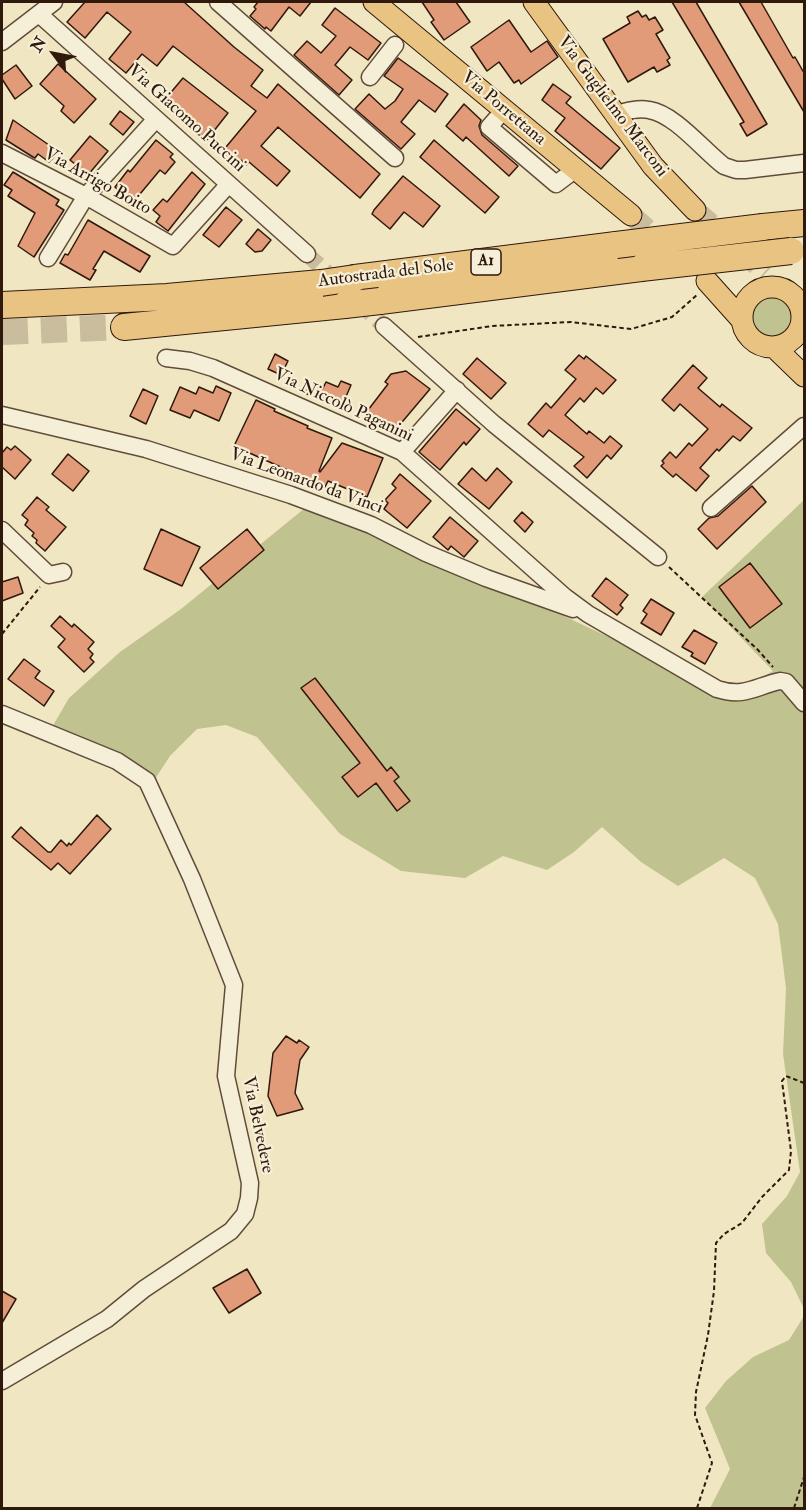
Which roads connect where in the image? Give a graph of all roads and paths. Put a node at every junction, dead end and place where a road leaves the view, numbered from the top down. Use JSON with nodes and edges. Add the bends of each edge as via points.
{"nodes":[{"id":1,"x":54,"y":2,"type":"edge"},
{"id":2,"x":218,"y":2,"type":"edge"},
{"id":3,"x":374,"y":2,"type":"edge"},
{"id":4,"x":534,"y":2,"type":"edge"},
{"id":5,"x":39,"y":14,"type":"junction"},
{"id":6,"x":2,"y":42,"type":"edge"},
{"id":7,"x":395,"y":45,"type":"dead end"},
{"id":8,"x":370,"y":77,"type":"dead end"},
{"id":9,"x":616,"y":114,"type":"junction"},
{"id":10,"x":156,"y":119,"type":"junction"},
{"id":11,"x":2,"y":153,"type":"edge"},
{"id":12,"x":394,"y":158,"type":"dead end"},
{"id":13,"x":804,"y":163,"type":"edge"},
{"id":14,"x":229,"y":184,"type":"junction"},
{"id":15,"x":86,"y":196,"type":"junction"},
{"id":16,"x":694,"y":210,"type":"tunnel mouth"},
{"id":17,"x":632,"y":215,"type":"tunnel mouth"},
{"id":18,"x":804,"y":222,"type":"edge"},
{"id":19,"x":798,"y":250,"type":"edge"},
{"id":20,"x":307,"y":254,"type":"tunnel mouth"},
{"id":21,"x":48,"y":258,"type":"dead end"},
{"id":22,"x":710,"y":283,"type":"junction"},
{"id":23,"x":758,"y":283,"type":"junction"},
{"id":24,"x":2,"y":305,"type":"edge"},
{"id":25,"x":741,"y":319,"type":"junction"},
{"id":26,"x":801,"y":325,"type":"junction"},
{"id":27,"x":384,"y":326,"type":"tunnel mouth"},
{"id":28,"x":124,"y":327,"type":"tunnel mouth"},
{"id":29,"x":400,"y":340,"type":"junction"},
{"id":30,"x":774,"y":347,"type":"junction"},
{"id":31,"x":804,"y":350,"type":"edge"},
{"id":32,"x":165,"y":358,"type":"dead end"},
{"id":33,"x":804,"y":376,"type":"edge"},
{"id":34,"x":457,"y":390,"type":"junction"},
{"id":35,"x":2,"y":415,"type":"edge"},
{"id":36,"x":804,"y":426,"type":"edge"},
{"id":37,"x":402,"y":452,"type":"junction"},
{"id":38,"x":711,"y":508,"type":"dead end"},
{"id":39,"x":2,"y":530,"type":"edge"},
{"id":40,"x":658,"y":557,"type":"joint"},
{"id":41,"x":56,"y":574,"type":"joint"},
{"id":42,"x":565,"y":597,"type":"joint"},
{"id":43,"x":588,"y":614,"type":"junction"},
{"id":44,"x":2,"y":633,"type":"edge"},
{"id":45,"x":786,"y":682,"type":"junction"},
{"id":46,"x":804,"y":703,"type":"edge"},
{"id":47,"x":2,"y":714,"type":"edge"},
{"id":48,"x":804,"y":1083,"type":"edge"},
{"id":49,"x":2,"y":1381,"type":"edge"},
{"id":50,"x":804,"y":1477,"type":"edge"},
{"id":51,"x":697,"y":1509,"type":"edge"},
{"id":52,"x":794,"y":1509,"type":"edge"}],
"edges":[{"from":1,"to":5,"type":"street"},
{"from":2,"to":12,"type":"street"},
{"from":3,"to":17,"type":"main road","name":"Via Porrettana"},
{"from":4,"to":9,"type":"main road","name":"Via Guglielmo Marconi"},
{"from":5,"to":6,"type":"street"},
{"from":5,"to":10,"type":"street","name":"Via Giacomo Puccini"},
{"from":7,"to":8,"type":"street"},
{"from":9,"to":13,"type":"street","via":[[650,110],[665,115],[716,160],[736,170]]},
{"from":9,"to":16,"type":"main road","name":"Via Guglielmo Marconi","via":[[653,166]]},
{"from":10,"to":14,"type":"street","name":"Via Giacomo Puccini"},
{"from":10,"to":15,"type":"street"},
{"from":11,"to":15,"type":"street","name":"Via Arrigo Boito"},
{"from":14,"to":15,"type":"street","name":"Via Arrigo Boito","via":[[173,246]]},
{"from":14,"to":20,"type":"street","name":"Via Giacomo Puccini"},
{"from":15,"to":21,"type":"street"},
{"from":18,"to":24,"type":"highway","name":"Autostrada del Sole","number":"A1","bridge":true,"via":[[321,283],[167,297]]},
{"from":19,"to":28,"type":"highway","name":"Autostrada del Sole","number":"A1","bridge":true,"via":[[345,305]]},
{"from":22,"to":23,"type":"main road","via":[[729,292]]},
{"from":22,"to":25,"type":"main road"},
{"from":22,"to":29,"type":"path","via":[[672,317],[631,329],[571,322],[492,326]]},
{"from":23,"to":25,"type":"main road","via":[[744,305]]},
{"from":23,"to":26,"type":"main road","via":[[793,295],[802,314]]},
{"from":25,"to":30,"type":"main road","via":[[754,342]]},
{"from":26,"to":30,"type":"main road","via":[[793,339]]},
{"from":26,"to":31,"type":"main road"},
{"from":27,"to":29,"type":"street"},
{"from":29,"to":34,"type":"street"},
{"from":30,"to":33,"type":"main road"},
{"from":32,"to":37,"type":"street","name":"Via Niccolò Paganini","via":[[213,368]]},
{"from":34,"to":37,"type":"street"},
{"from":34,"to":40,"type":"street"},
{"from":35,"to":43,"type":"street","name":"Via Leonardo da Vinci","via":[[146,449],[221,472],[371,525],[486,578]]},
{"from":36,"to":38,"type":"street"},
{"from":37,"to":42,"type":"street","name":"Via Niccolò Paganini"},
{"from":39,"to":41,"type":"street"},
{"from":40,"to":45,"type":"path","via":[[758,650]]},
{"from":41,"to":44,"type":"path"},
{"from":42,"to":43,"type":"street","name":"Via Leonardo da Vinci"},
{"from":43,"to":45,"type":"street","name":"Via Leonardo da Vinci","via":[[717,689],[748,692]]},
{"from":45,"to":46,"type":"street"},
{"from":47,"to":49,"type":"street","name":"Via Belvedere","via":[[117,761],[147,781],[234,985],[226,1076],[250,1184],[245,1214],[231,1231],[107,1319]]},
{"from":48,"to":51,"type":"path","via":[[786,1076],[782,1081],[791,1151],[789,1170],[742,1223],[716,1243],[714,1291],[695,1415],[712,1463]]},
{"from":50,"to":52,"type":"path"}]}
